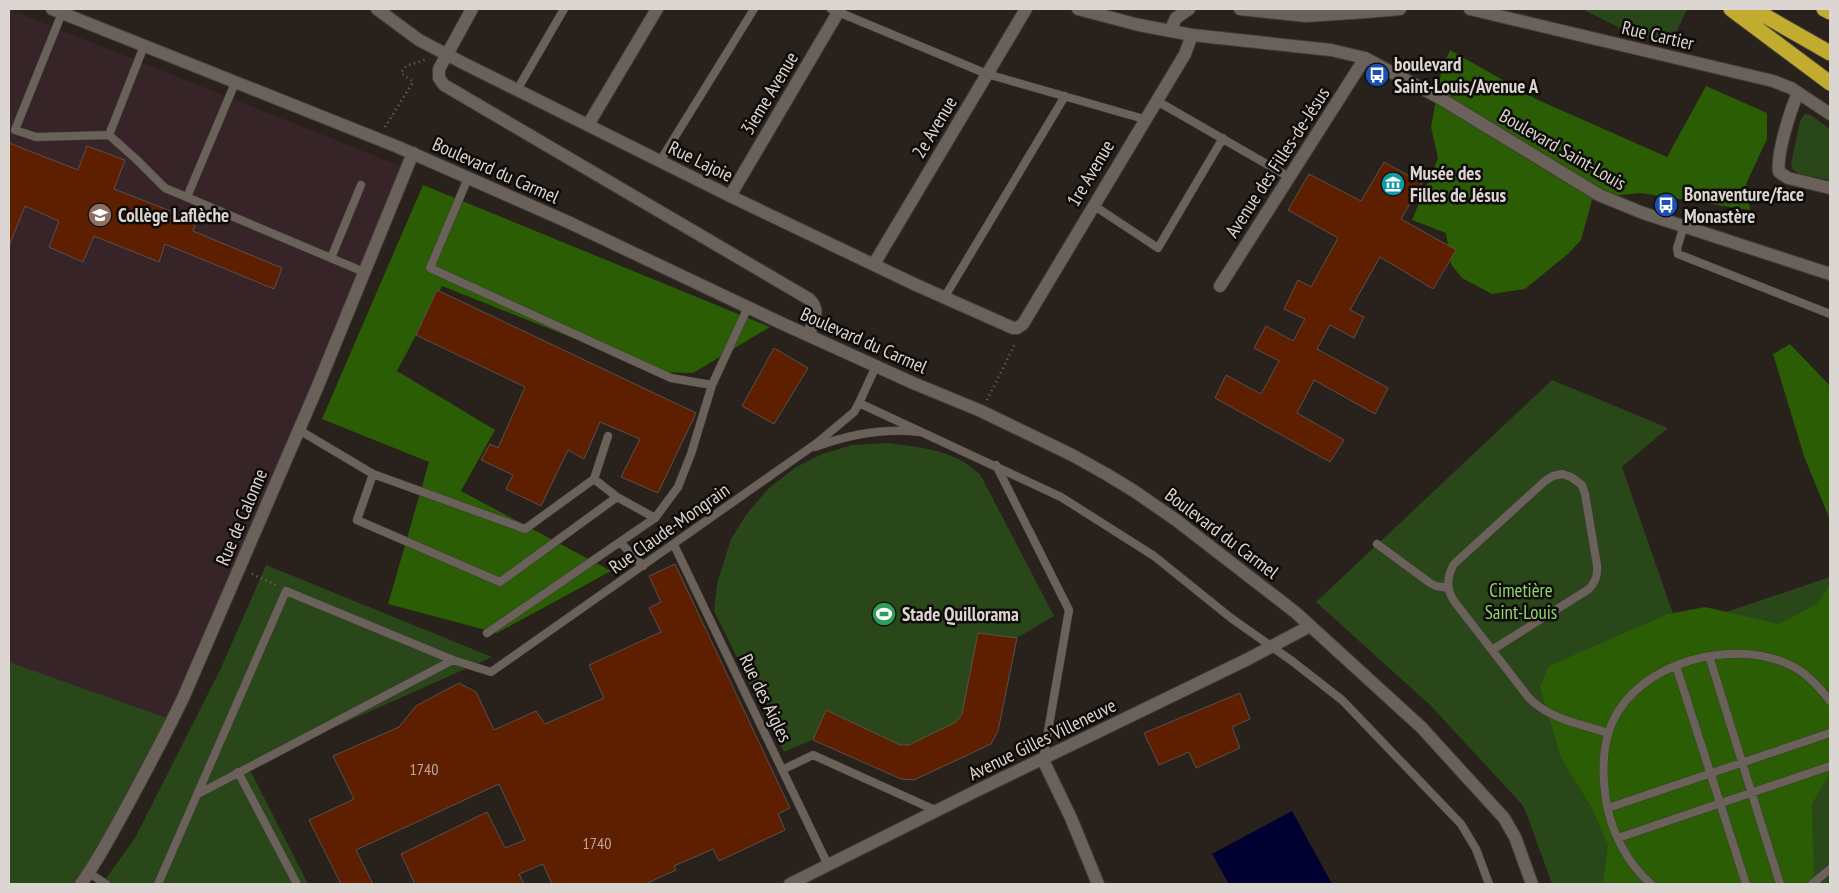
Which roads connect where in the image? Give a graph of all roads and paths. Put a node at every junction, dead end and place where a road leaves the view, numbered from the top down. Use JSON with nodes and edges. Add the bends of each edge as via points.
{"nodes":[{"id":1,"x":377,"y":9,"type":"edge"},
{"id":2,"x":472,"y":9,"type":"edge"},
{"id":3,"x":564,"y":9,"type":"edge"},
{"id":4,"x":657,"y":9,"type":"edge"},
{"id":5,"x":754,"y":9,"type":"edge"},
{"id":6,"x":1026,"y":9,"type":"edge"},
{"id":7,"x":1078,"y":9,"type":"edge"},
{"id":8,"x":1188,"y":9,"type":"edge"},
{"id":9,"x":1240,"y":9,"type":"edge"},
{"id":10,"x":1400,"y":9,"type":"edge"},
{"id":11,"x":1470,"y":9,"type":"edge"},
{"id":12,"x":1731,"y":9,"type":"edge"},
{"id":13,"x":1753,"y":9,"type":"edge"},
{"id":14,"x":1824,"y":9,"type":"edge"},
{"id":15,"x":837,"y":10,"type":"edge"},
{"id":16,"x":57,"y":11,"type":"edge"},
{"id":17,"x":1830,"y":12,"type":"edge"},
{"id":18,"x":1170,"y":31,"type":"junction"},
{"id":19,"x":1192,"y":35,"type":"junction"},
{"id":20,"x":144,"y":46,"type":"junction"},
{"id":21,"x":1830,"y":53,"type":"edge"},
{"id":22,"x":446,"y":54,"type":"junction"},
{"id":23,"x":1365,"y":58,"type":"junction"},
{"id":24,"x":987,"y":74,"type":"junction"},
{"id":25,"x":235,"y":82,"type":"junction"},
{"id":26,"x":1830,"y":83,"type":"edge"},
{"id":27,"x":518,"y":90,"type":"junction"},
{"id":28,"x":1798,"y":93,"type":"junction"},
{"id":29,"x":1064,"y":96,"type":"junction"},
{"id":30,"x":1157,"y":101,"type":"junction"},
{"id":31,"x":1830,"y":114,"type":"edge"},
{"id":32,"x":1144,"y":119,"type":"junction"},
{"id":33,"x":588,"y":125,"type":"junction"},
{"id":34,"x":109,"y":135,"type":"junction"},
{"id":35,"x":1223,"y":138,"type":"junction"},
{"id":36,"x":378,"y":139,"type":"junction"},
{"id":37,"x":412,"y":154,"type":"junction"},
{"id":38,"x":660,"y":161,"type":"junction"},
{"id":39,"x":1289,"y":177,"type":"junction"},
{"id":40,"x":468,"y":178,"type":"junction"},
{"id":41,"x":361,"y":185,"type":"dead end"},
{"id":42,"x":1830,"y":188,"type":"edge"},
{"id":43,"x":730,"y":196,"type":"junction"},
{"id":44,"x":187,"y":198,"type":"junction"},
{"id":45,"x":1093,"y":205,"type":"junction"},
{"id":46,"x":1684,"y":226,"type":"junction"},
{"id":47,"x":331,"y":258,"type":"junction"},
{"id":48,"x":874,"y":264,"type":"junction"},
{"id":49,"x":364,"y":272,"type":"junction"},
{"id":50,"x":1830,"y":274,"type":"edge"},
{"id":51,"x":1220,"y":286,"type":"dead end"},
{"id":52,"x":944,"y":298,"type":"junction"},
{"id":53,"x":748,"y":308,"type":"junction"},
{"id":54,"x":1830,"y":314,"type":"edge"},
{"id":55,"x":1017,"y":328,"type":"junction"},
{"id":56,"x":808,"y":335,"type":"junction"},
{"id":57,"x":876,"y":366,"type":"junction"},
{"id":58,"x":712,"y":384,"type":"junction"},
{"id":59,"x":859,"y":403,"type":"junction"},
{"id":60,"x":981,"y":411,"type":"junction"},
{"id":61,"x":299,"y":430,"type":"junction"},
{"id":62,"x":926,"y":434,"type":"junction"},
{"id":63,"x":608,"y":436,"type":"dead end"},
{"id":64,"x":805,"y":452,"type":"junction"},
{"id":65,"x":996,"y":465,"type":"junction"},
{"id":66,"x":373,"y":474,"type":"junction"},
{"id":67,"x":594,"y":479,"type":"junction"},
{"id":68,"x":616,"y":497,"type":"junction"},
{"id":69,"x":655,"y":518,"type":"junction"},
{"id":70,"x":620,"y":542,"type":"junction"},
{"id":71,"x":1377,"y":544,"type":"dead end"},
{"id":72,"x":674,"y":545,"type":"junction"},
{"id":73,"x":643,"y":566,"type":"junction"},
{"id":74,"x":240,"y":569,"type":"junction"},
{"id":75,"x":1448,"y":588,"type":"junction"},
{"id":76,"x":286,"y":591,"type":"junction"},
{"id":77,"x":1310,"y":626,"type":"junction"},
{"id":78,"x":487,"y":633,"type":"dead end"},
{"id":79,"x":1270,"y":647,"type":"junction"},
{"id":80,"x":1492,"y":650,"type":"junction"},
{"id":81,"x":1709,"y":656,"type":"junction"},
{"id":82,"x":453,"y":660,"type":"junction"},
{"id":83,"x":1676,"y":666,"type":"junction"},
{"id":84,"x":1830,"y":700,"type":"edge"},
{"id":85,"x":1608,"y":733,"type":"junction"},
{"id":86,"x":1830,"y":733,"type":"edge"},
{"id":87,"x":1042,"y":760,"type":"junction"},
{"id":88,"x":1741,"y":764,"type":"junction"},
{"id":89,"x":1830,"y":766,"type":"edge"},
{"id":90,"x":782,"y":770,"type":"junction"},
{"id":91,"x":238,"y":772,"type":"junction"},
{"id":92,"x":1711,"y":773,"type":"junction"},
{"id":93,"x":1751,"y":792,"type":"junction"},
{"id":94,"x":198,"y":794,"type":"junction"},
{"id":95,"x":1721,"y":803,"type":"junction"},
{"id":96,"x":1608,"y":808,"type":"junction"},
{"id":97,"x":937,"y":811,"type":"junction"},
{"id":98,"x":1618,"y":838,"type":"junction"},
{"id":99,"x":828,"y":865,"type":"junction"},
{"id":100,"x":1830,"y":869,"type":"edge"},
{"id":101,"x":89,"y":873,"type":"junction"},
{"id":102,"x":81,"y":884,"type":"edge"},
{"id":103,"x":106,"y":884,"type":"edge"},
{"id":104,"x":158,"y":884,"type":"edge"},
{"id":105,"x":297,"y":884,"type":"edge"},
{"id":106,"x":790,"y":884,"type":"edge"},
{"id":107,"x":1098,"y":884,"type":"edge"},
{"id":108,"x":1490,"y":884,"type":"edge"},
{"id":109,"x":1532,"y":884,"type":"edge"},
{"id":110,"x":1651,"y":884,"type":"edge"},
{"id":111,"x":1746,"y":884,"type":"edge"},
{"id":112,"x":1780,"y":884,"type":"edge"},
{"id":113,"x":1812,"y":884,"type":"edge"}],
"edges":[{"from":1,"to":22,"type":"street","name":"Rue Lajoie","via":[[414,37]]},
{"from":2,"to":22,"type":"street"},
{"from":3,"to":27,"type":"lane"},
{"from":4,"to":33,"type":"street"},
{"from":5,"to":38,"type":"lane"},
{"from":6,"to":24,"type":"street","name":"2e Avenue"},
{"from":7,"to":18,"type":"street","name":"Boulevard Saint-Louis"},
{"from":8,"to":18,"type":"street","via":[[1176,18]]},
{"from":9,"to":10,"type":"street","via":[[1314,16]]},
{"from":11,"to":28,"type":"street","name":"Rue Cartier","via":[[1773,81]]},
{"from":12,"to":26,"type":"highway"},
{"from":13,"to":21,"type":"highway"},
{"from":14,"to":17,"type":"highway"},
{"from":15,"to":24,"type":"lane"},
{"from":15,"to":43,"type":"street","name":"3ieme Avenue"},
{"from":16,"to":20,"type":"street","name":"Boulevard du Carmel"},
{"from":16,"to":34,"type":"lane","via":[[15,130],[36,137]]},
{"from":18,"to":19,"type":"street","name":"Boulevard Saint-Louis"},
{"from":19,"to":23,"type":"street","name":"Boulevard Saint-Louis","via":[[1331,50]]},
{"from":19,"to":30,"type":"street","name":"1re Avenue"},
{"from":20,"to":25,"type":"street","name":"Boulevard du Carmel"},
{"from":20,"to":34,"type":"lane"},
{"from":22,"to":27,"type":"street","name":"Rue Lajoie"},
{"from":22,"to":36,"type":"path","via":[[406,66],[401,74],[413,82]]},
{"from":22,"to":56,"type":"street","via":[[438,72],[446,86],[809,299],[816,314]]},
{"from":23,"to":39,"type":"street","name":"Avenue des Filles-de-Jésus"},
{"from":23,"to":46,"type":"street","name":"Boulevard Saint-Louis","via":[[1438,96],[1599,195]]},
{"from":24,"to":29,"type":"lane"},
{"from":24,"to":48,"type":"street","name":"2e Avenue"},
{"from":25,"to":36,"type":"street","name":"Boulevard du Carmel"},
{"from":25,"to":44,"type":"lane"},
{"from":27,"to":33,"type":"street","name":"Rue Lajoie"},
{"from":28,"to":31,"type":"street","name":"Rue Cartier"},
{"from":28,"to":42,"type":"street","via":[[1790,113],[1779,162],[1780,172],[1788,178]]},
{"from":29,"to":32,"type":"lane"},
{"from":29,"to":52,"type":"lane"},
{"from":30,"to":32,"type":"street","name":"1re Avenue"},
{"from":30,"to":35,"type":"lane"},
{"from":32,"to":45,"type":"street","name":"1re Avenue"},
{"from":33,"to":38,"type":"street","name":"Rue Lajoie"},
{"from":34,"to":44,"type":"lane","via":[[165,188]]},
{"from":35,"to":39,"type":"lane"},
{"from":35,"to":45,"type":"lane","via":[[1158,248]]},
{"from":36,"to":37,"type":"street","name":"Boulevard du Carmel"},
{"from":37,"to":40,"type":"street","name":"Boulevard du Carmel"},
{"from":37,"to":49,"type":"street","name":"Rue de Calonne"},
{"from":38,"to":43,"type":"street","name":"Rue Lajoie"},
{"from":39,"to":51,"type":"street","name":"Avenue des Filles-de-Jésus"},
{"from":40,"to":53,"type":"street","name":"Boulevard du Carmel"},
{"from":40,"to":58,"type":"lane","via":[[430,268],[671,378]]},
{"from":41,"to":47,"type":"lane"},
{"from":43,"to":48,"type":"street","name":"Rue Lajoie"},
{"from":44,"to":47,"type":"lane"},
{"from":45,"to":55,"type":"street","name":"1re Avenue","via":[[1023,324]]},
{"from":46,"to":50,"type":"street","name":"Boulevard Saint-Louis"},
{"from":46,"to":54,"type":"lane","via":[[1678,254]]},
{"from":47,"to":49,"type":"lane"},
{"from":48,"to":52,"type":"street","name":"Rue Lajoie"},
{"from":49,"to":61,"type":"street","name":"Rue de Calonne"},
{"from":52,"to":55,"type":"street","name":"Rue Lajoie"},
{"from":53,"to":56,"type":"street","name":"Boulevard du Carmel"},
{"from":53,"to":58,"type":"lane"},
{"from":55,"to":60,"type":"path","via":[[1017,340]]},
{"from":56,"to":57,"type":"street","name":"Boulevard du Carmel"},
{"from":57,"to":59,"type":"lane","name":"Rue Claude-Mongrain"},
{"from":57,"to":60,"type":"street","name":"Boulevard du Carmel"},
{"from":58,"to":69,"type":"lane","via":[[692,454],[678,487]]},
{"from":59,"to":62,"type":"lane"},
{"from":59,"to":64,"type":"lane","name":"Rue Claude-Mongrain","via":[[854,412]]},
{"from":60,"to":77,"type":"street","name":"Boulevard du Carmel","via":[[1072,455],[1134,491],[1234,564]]},
{"from":61,"to":66,"type":"lane"},
{"from":61,"to":74,"type":"street","name":"Rue de Calonne"},
{"from":62,"to":64,"type":"lane","via":[[899,431],[870,433]]},
{"from":62,"to":65,"type":"lane"},
{"from":63,"to":67,"type":"lane"},
{"from":64,"to":72,"type":"lane","name":"Rue Claude-Mongrain"},
{"from":65,"to":79,"type":"lane","via":[[1061,497],[1154,556]]},
{"from":65,"to":87,"type":"lane","via":[[1069,610]]},
{"from":66,"to":67,"type":"lane","via":[[525,529]]},
{"from":66,"to":68,"type":"lane","via":[[357,520],[500,582]]},
{"from":67,"to":68,"type":"lane"},
{"from":68,"to":69,"type":"lane"},
{"from":69,"to":70,"type":"lane"},
{"from":70,"to":73,"type":"lane"},
{"from":70,"to":78,"type":"lane"},
{"from":71,"to":75,"type":"lane","via":[[1430,583]]},
{"from":72,"to":73,"type":"lane","name":"Rue Claude-Mongrain"},
{"from":72,"to":90,"type":"lane","name":"Rue des Aigles"},
{"from":73,"to":82,"type":"lane","name":"Rue Claude-Mongrain","via":[[491,672]]},
{"from":74,"to":76,"type":"path"},
{"from":74,"to":101,"type":"street","name":"Rue de Calonne","via":[[166,734]]},
{"from":75,"to":80,"type":"lane","via":[[1454,601]]},
{"from":75,"to":80,"type":"lane","via":[[1454,564],[1545,481],[1562,474],[1579,482],[1585,494],[1597,566],[1594,583],[1589,590]]},
{"from":76,"to":82,"type":"lane"},
{"from":76,"to":94,"type":"lane"},
{"from":77,"to":79,"type":"street","name":"Avenue Gilles Villeneuve"},
{"from":77,"to":109,"type":"street","name":"Boulevard du Carmel","via":[[1421,727],[1500,811],[1515,837]]},
{"from":79,"to":87,"type":"street","name":"Avenue Gilles Villeneuve"},
{"from":79,"to":108,"type":"lane","via":[[1342,700],[1461,824],[1476,849]]},
{"from":80,"to":85,"type":"lane","via":[[1536,706],[1558,717]]},
{"from":81,"to":83,"type":"lane"},
{"from":81,"to":84,"type":"lane","via":[[1744,654],[1778,661],[1807,676]]},
{"from":81,"to":88,"type":"lane"},
{"from":82,"to":91,"type":"lane"},
{"from":83,"to":85,"type":"lane","via":[[1650,680],[1632,695],[1619,710]]},
{"from":83,"to":92,"type":"lane"},
{"from":85,"to":96,"type":"lane","via":[[1603,766]]},
{"from":86,"to":88,"type":"lane"},
{"from":87,"to":97,"type":"street","name":"Avenue Gilles Villeneuve"},
{"from":87,"to":107,"type":"street","via":[[1071,818]]},
{"from":88,"to":92,"type":"lane"},
{"from":88,"to":93,"type":"lane"},
{"from":89,"to":93,"type":"lane"},
{"from":90,"to":97,"type":"lane","via":[[813,754]]},
{"from":90,"to":99,"type":"lane","name":"Rue des Aigles"},
{"from":91,"to":94,"type":"lane"},
{"from":91,"to":105,"type":"lane"},
{"from":92,"to":95,"type":"lane"},
{"from":92,"to":96,"type":"lane"},
{"from":93,"to":95,"type":"lane"},
{"from":93,"to":112,"type":"lane"},
{"from":94,"to":104,"type":"lane"},
{"from":95,"to":98,"type":"lane"},
{"from":95,"to":111,"type":"lane"},
{"from":96,"to":98,"type":"lane"},
{"from":97,"to":99,"type":"street","name":"Avenue Gilles Villeneuve"},
{"from":98,"to":110,"type":"lane","via":[[1634,866]]},
{"from":99,"to":106,"type":"street","name":"Avenue Gilles Villeneuve"},
{"from":100,"to":113,"type":"lane"},
{"from":101,"to":102,"type":"street","name":"Rue de Calonne"},
{"from":101,"to":103,"type":"lane"}]}
